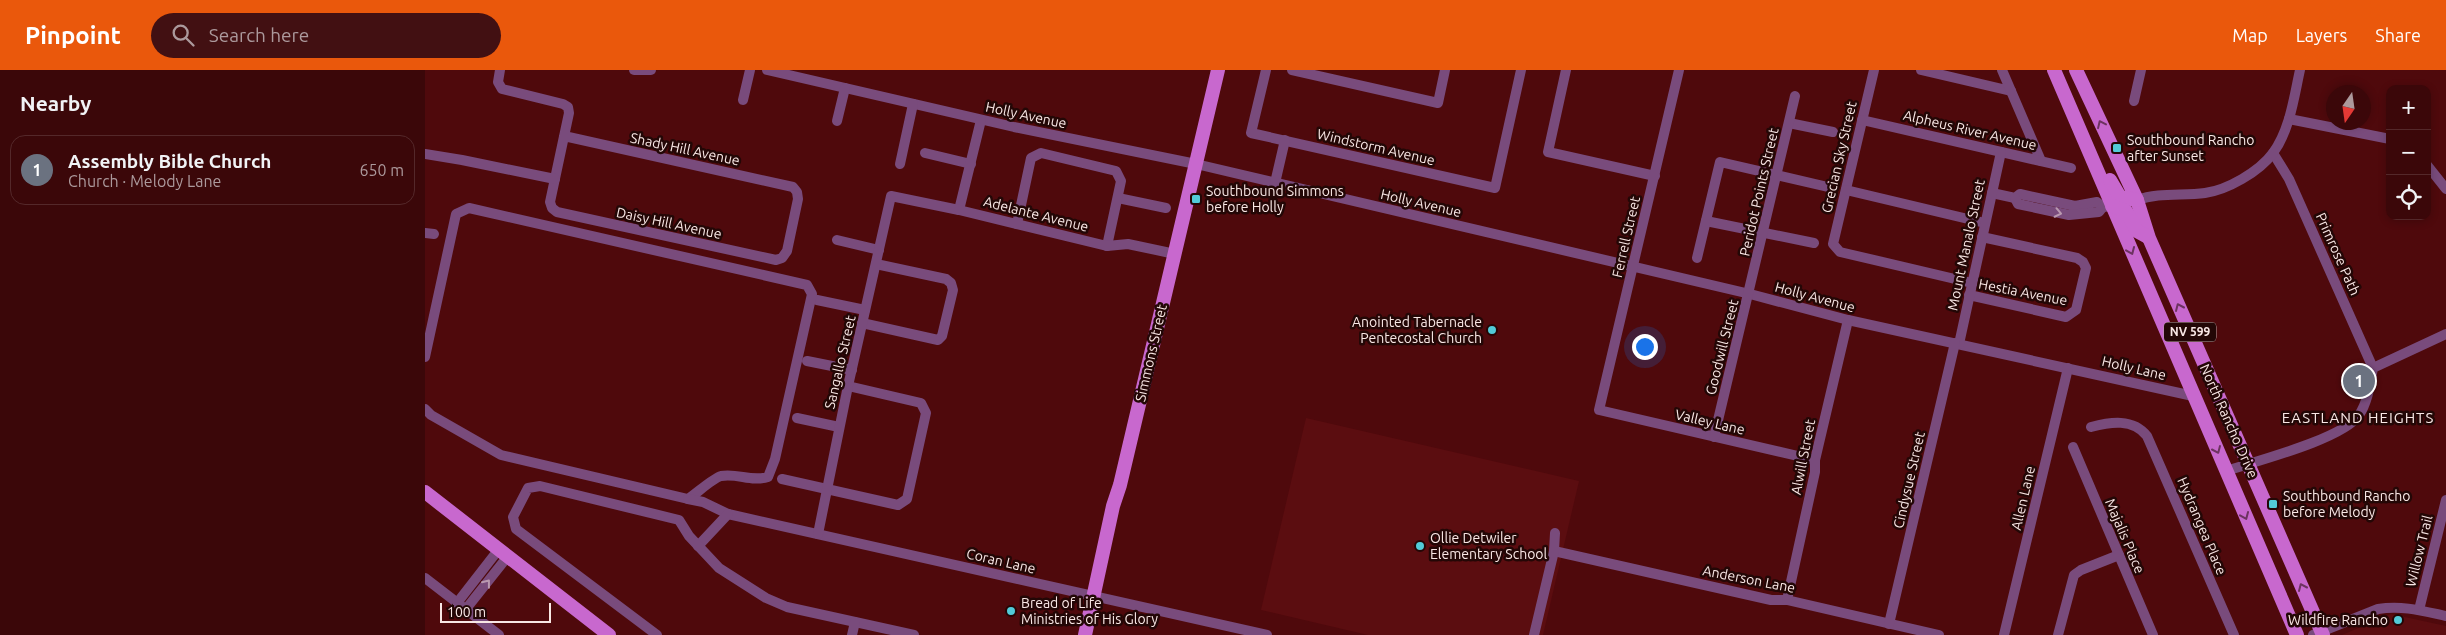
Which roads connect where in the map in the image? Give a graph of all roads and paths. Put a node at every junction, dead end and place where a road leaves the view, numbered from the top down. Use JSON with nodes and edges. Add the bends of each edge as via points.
{"nodes":[{"id":1,"x":500,"y":70,"type":"edge"},
{"id":2,"x":634,"y":70,"type":"edge"},
{"id":3,"x":651,"y":70,"type":"edge"},
{"id":4,"x":750,"y":70,"type":"edge"},
{"id":5,"x":767,"y":70,"type":"edge"},
{"id":6,"x":1218,"y":70,"type":"edge"},
{"id":7,"x":1266,"y":70,"type":"edge"},
{"id":8,"x":1292,"y":70,"type":"edge"},
{"id":9,"x":1445,"y":70,"type":"edge"},
{"id":10,"x":1521,"y":70,"type":"edge"},
{"id":11,"x":1566,"y":70,"type":"edge"},
{"id":12,"x":1679,"y":70,"type":"edge"},
{"id":13,"x":1874,"y":70,"type":"edge"},
{"id":14,"x":1921,"y":70,"type":"edge"},
{"id":15,"x":2002,"y":70,"type":"edge"},
{"id":16,"x":2054,"y":70,"type":"edge"},
{"id":17,"x":2076,"y":70,"type":"edge"},
{"id":18,"x":2141,"y":70,"type":"edge"},
{"id":19,"x":2300,"y":70,"type":"edge"},
{"id":20,"x":845,"y":88,"type":"junction"},
{"id":21,"x":2011,"y":91,"type":"junction"},
{"id":22,"x":1795,"y":96,"type":"dead end"},
{"id":23,"x":743,"y":100,"type":"dead end"},
{"id":24,"x":2134,"y":101,"type":"dead end"},
{"id":25,"x":913,"y":104,"type":"junction"},
{"id":26,"x":2289,"y":119,"type":"junction"},
{"id":27,"x":981,"y":120,"type":"junction"},
{"id":28,"x":1862,"y":120,"type":"junction"},
{"id":29,"x":837,"y":121,"type":"dead end"},
{"id":30,"x":1789,"y":124,"type":"junction"},
{"id":31,"x":1833,"y":132,"type":"dead end"},
{"id":32,"x":564,"y":136,"type":"junction"},
{"id":33,"x":2386,"y":138,"type":"edge"},
{"id":34,"x":1285,"y":140,"type":"junction"},
{"id":35,"x":2001,"y":152,"type":"junction"},
{"id":36,"x":925,"y":153,"type":"dead end"},
{"id":37,"x":2273,"y":153,"type":"junction"},
{"id":38,"x":425,"y":154,"type":"edge"},
{"id":39,"x":2041,"y":161,"type":"junction"},
{"id":40,"x":900,"y":164,"type":"dead end"},
{"id":41,"x":971,"y":164,"type":"junction"},
{"id":42,"x":1196,"y":164,"type":"junction"},
{"id":43,"x":2096,"y":167,"type":"junction"},
{"id":44,"x":2071,"y":168,"type":"dead end"},
{"id":45,"x":2431,"y":170,"type":"edge"},
{"id":46,"x":1655,"y":176,"type":"junction"},
{"id":47,"x":1777,"y":176,"type":"junction"},
{"id":48,"x":555,"y":180,"type":"junction"},
{"id":49,"x":1275,"y":183,"type":"junction"},
{"id":50,"x":1828,"y":187,"type":"dead end"},
{"id":51,"x":2446,"y":189,"type":"edge"},
{"id":52,"x":1846,"y":190,"type":"junction"},
{"id":53,"x":1992,"y":193,"type":"junction"},
{"id":54,"x":891,"y":196,"type":"joint"},
{"id":55,"x":1118,"y":198,"type":"junction"},
{"id":56,"x":2137,"y":200,"type":"junction"},
{"id":57,"x":2108,"y":206,"type":"junction"},
{"id":58,"x":1166,"y":208,"type":"dead end"},
{"id":59,"x":959,"y":210,"type":"junction"},
{"id":60,"x":1706,"y":221,"type":"junction"},
{"id":61,"x":1985,"y":223,"type":"junction"},
{"id":62,"x":1017,"y":224,"type":"junction"},
{"id":63,"x":1764,"y":233,"type":"junction"},
{"id":64,"x":1982,"y":237,"type":"junction"},
{"id":65,"x":2149,"y":238,"type":"junction"},
{"id":66,"x":837,"y":240,"type":"dead end"},
{"id":67,"x":1813,"y":243,"type":"dead end"},
{"id":68,"x":1107,"y":246,"type":"junction"},
{"id":69,"x":879,"y":250,"type":"junction"},
{"id":70,"x":1175,"y":254,"type":"junction"},
{"id":71,"x":782,"y":258,"type":"joint"},
{"id":72,"x":1697,"y":258,"type":"dead end"},
{"id":73,"x":876,"y":264,"type":"junction"},
{"id":74,"x":1633,"y":267,"type":"junction"},
{"id":75,"x":1972,"y":283,"type":"junction"},
{"id":76,"x":1750,"y":294,"type":"junction"},
{"id":77,"x":1969,"y":295,"type":"junction"},
{"id":78,"x":817,"y":300,"type":"dead end"},
{"id":79,"x":865,"y":310,"type":"junction"},
{"id":80,"x":1848,"y":320,"type":"junction"},
{"id":81,"x":862,"y":324,"type":"junction"},
{"id":82,"x":2446,"y":334,"type":"edge"},
{"id":83,"x":1957,"y":344,"type":"junction"},
{"id":84,"x":425,"y":357,"type":"edge"},
{"id":85,"x":807,"y":360,"type":"dead end"},
{"id":86,"x":2068,"y":368,"type":"junction"},
{"id":87,"x":2373,"y":368,"type":"junction"},
{"id":88,"x":851,"y":370,"type":"junction"},
{"id":89,"x":848,"y":386,"type":"junction"},
{"id":90,"x":2193,"y":396,"type":"junction"},
{"id":91,"x":1599,"y":410,"type":"joint"},
{"id":92,"x":427,"y":414,"type":"edge"},
{"id":93,"x":797,"y":418,"type":"dead end"},
{"id":94,"x":839,"y":426,"type":"junction"},
{"id":95,"x":2091,"y":427,"type":"dead end"},
{"id":96,"x":1714,"y":437,"type":"junction"},
{"id":97,"x":2073,"y":447,"type":"dead end"},
{"id":98,"x":1815,"y":460,"type":"junction"},
{"id":99,"x":2248,"y":464,"type":"junction"},
{"id":100,"x":2226,"y":471,"type":"junction"},
{"id":101,"x":782,"y":479,"type":"dead end"},
{"id":102,"x":826,"y":488,"type":"junction"},
{"id":103,"x":425,"y":492,"type":"edge"},
{"id":104,"x":688,"y":499,"type":"junction"},
{"id":105,"x":2446,"y":500,"type":"edge"},
{"id":106,"x":728,"y":514,"type":"junction"},
{"id":107,"x":1555,"y":533,"type":"dead end"},
{"id":108,"x":818,"y":534,"type":"junction"},
{"id":109,"x":698,"y":546,"type":"junction"},
{"id":110,"x":1554,"y":551,"type":"junction"},
{"id":111,"x":503,"y":552,"type":"junction"},
{"id":112,"x":2119,"y":555,"type":"junction"},
{"id":113,"x":425,"y":578,"type":"edge"},
{"id":114,"x":1093,"y":596,"type":"junction"},
{"id":115,"x":1787,"y":600,"type":"junction"},
{"id":116,"x":461,"y":606,"type":"junction"},
{"id":117,"x":2419,"y":610,"type":"junction"},
{"id":118,"x":2446,"y":616,"type":"edge"},
{"id":119,"x":855,"y":622,"type":"junction"},
{"id":120,"x":1889,"y":624,"type":"junction"},
{"id":121,"x":494,"y":634,"type":"edge"},
{"id":122,"x":2319,"y":634,"type":"edge"},
{"id":123,"x":609,"y":635,"type":"edge"},
{"id":124,"x":657,"y":635,"type":"edge"},
{"id":125,"x":852,"y":635,"type":"edge"},
{"id":126,"x":914,"y":635,"type":"edge"},
{"id":127,"x":1085,"y":635,"type":"edge"},
{"id":128,"x":1267,"y":635,"type":"edge"},
{"id":129,"x":1534,"y":635,"type":"edge"},
{"id":130,"x":1939,"y":635,"type":"edge"},
{"id":131,"x":2004,"y":635,"type":"edge"},
{"id":132,"x":2058,"y":635,"type":"edge"},
{"id":133,"x":2153,"y":635,"type":"edge"},
{"id":134,"x":2234,"y":635,"type":"edge"},
{"id":135,"x":2297,"y":635,"type":"edge"}],
"edges":[{"from":1,"to":32,"type":"street","via":[[498,82],[507,91],[567,107],[569,113]]},
{"from":2,"to":3,"type":"street"},
{"from":4,"to":23,"type":"street"},
{"from":5,"to":20,"type":"street","name":"Holly Avenue"},
{"from":6,"to":42,"type":"main road","name":"Simmons Street"},
{"from":7,"to":34,"type":"street","name":"Windstorm Avenue","via":[[1251,133]]},
{"from":8,"to":9,"type":"street","via":[[1437,102]]},
{"from":10,"to":34,"type":"street","name":"Windstorm Avenue","via":[[1495,188]]},
{"from":11,"to":46,"type":"street","via":[[1548,152]]},
{"from":12,"to":46,"type":"street","name":"Ferrell Street"},
{"from":13,"to":28,"type":"street","name":"Grecian Sky Street"},
{"from":14,"to":21,"type":"street"},
{"from":15,"to":21,"type":"street"},
{"from":16,"to":43,"type":"main road","name":"North Rancho Drive","number":"NV 599"},
{"from":56,"to":17,"type":"main road","name":"North Rancho Drive","number":"NV 599","one_way":true},
{"from":18,"to":24,"type":"street"},
{"from":19,"to":26,"type":"street"},
{"from":20,"to":25,"type":"street","name":"Holly Avenue"},
{"from":20,"to":29,"type":"street"},
{"from":21,"to":39,"type":"street"},
{"from":22,"to":30,"type":"street","name":"Peridot Points Street"},
{"from":25,"to":27,"type":"street","name":"Holly Avenue"},
{"from":25,"to":40,"type":"street"},
{"from":26,"to":33,"type":"street"},
{"from":26,"to":37,"type":"street"},
{"from":27,"to":41,"type":"street"},
{"from":27,"to":42,"type":"street","name":"Holly Avenue"},
{"from":28,"to":35,"type":"street","name":"Alpheus River Avenue"},
{"from":28,"to":52,"type":"street","name":"Grecian Sky Street"},
{"from":30,"to":31,"type":"street"},
{"from":30,"to":47,"type":"street","name":"Peridot Points Street"},
{"from":32,"to":48,"type":"street"},
{"from":32,"to":71,"type":"street","name":"Shady Hill Avenue","via":[[790,186],[797,192],[798,199],[787,251]]},
{"from":34,"to":49,"type":"street"},
{"from":35,"to":39,"type":"street","name":"Alpheus River Avenue"},
{"from":35,"to":53,"type":"street","name":"Mount Manalo Street"},
{"from":36,"to":41,"type":"street"},
{"from":37,"to":56,"type":"street","via":[[2245,177],[2223,188],[2189,195],[2152,195]]},
{"from":37,"to":87,"type":"street","name":"Primrose Path","via":[[2289,179]]},
{"from":38,"to":48,"type":"street"},
{"from":39,"to":44,"type":"street","name":"Alpheus River Avenue"},
{"from":41,"to":59,"type":"street"},
{"from":42,"to":49,"type":"street","name":"Holly Avenue"},
{"from":42,"to":70,"type":"main road","name":"Simmons Street"},
{"from":43,"to":56,"type":"main road","via":[[2106,173],[2117,194]]},
{"from":43,"to":57,"type":"main road","name":"North Rancho Drive","number":"NV 599"},
{"from":45,"to":51,"type":"street"},
{"from":46,"to":74,"type":"street","name":"Ferrell Street"},
{"from":47,"to":50,"type":"street"},
{"from":47,"to":60,"type":"street","via":[[1720,162]]},
{"from":47,"to":63,"type":"street","name":"Peridot Points Street"},
{"from":48,"to":71,"type":"street","name":"Daisy Hill Avenue","via":[[550,202],[557,212],[775,260]]},
{"from":49,"to":74,"type":"street","name":"Holly Avenue"},
{"from":52,"to":61,"type":"street"},
{"from":52,"to":75,"type":"street","name":"Grecian Sky Street","via":[[1833,244],[1840,252]]},
{"from":53,"to":57,"type":"street","via":[[2015,198],[2020,194],[2075,206],[2097,202]]},
{"from":53,"to":61,"type":"street","name":"Mount Manalo Street"},
{"from":54,"to":59,"type":"street","name":"Adelante Avenue"},
{"from":54,"to":69,"type":"street","name":"Sangallo Street"},
{"from":55,"to":58,"type":"street"},
{"from":55,"to":62,"type":"street","via":[[1121,181],[1116,171],[1041,153],[1031,158]]},
{"from":55,"to":68,"type":"street"},
{"from":56,"to":65,"type":"main road","name":"North Rancho Drive","number":"NV 599"},
{"from":57,"to":65,"type":"main road","via":[[2126,211],[2137,231]]},
{"from":57,"to":90,"type":"main road","name":"North Rancho Drive","number":"NV 599","one_way":true},
{"from":59,"to":62,"type":"street","name":"Adelante Avenue"},
{"from":60,"to":63,"type":"street"},
{"from":60,"to":72,"type":"street"},
{"from":61,"to":64,"type":"street","name":"Mount Manalo Street"},
{"from":62,"to":68,"type":"street","name":"Adelante Avenue"},
{"from":63,"to":67,"type":"street"},
{"from":63,"to":76,"type":"street","name":"Peridot Points Street"},
{"from":64,"to":75,"type":"street","name":"Mount Manalo Street"},
{"from":64,"to":77,"type":"street","name":"Hestia Avenue","via":[[2077,258],[2086,268],[2075,310],[2066,317]]},
{"from":99,"to":65,"type":"main road","name":"North Rancho Drive","number":"NV 599","one_way":true},
{"from":66,"to":69,"type":"street"},
{"from":68,"to":70,"type":"street","name":"Adelante Avenue","via":[[1128,244]]},
{"from":69,"to":73,"type":"street","name":"Sangallo Street"},
{"from":70,"to":114,"type":"main road","name":"Simmons Street"},
{"from":73,"to":79,"type":"street","name":"Sangallo Street"},
{"from":73,"to":81,"type":"street","via":[[946,279],[953,290],[942,336],[938,340]]},
{"from":74,"to":76,"type":"street","name":"Holly Avenue"},
{"from":74,"to":91,"type":"street","name":"Ferrell Street"},
{"from":75,"to":77,"type":"street","name":"Mount Manalo Street"},
{"from":76,"to":80,"type":"street","name":"Holly Avenue"},
{"from":76,"to":96,"type":"street","name":"Goodwill Street"},
{"from":77,"to":83,"type":"street","name":"Mount Manalo Street"},
{"from":78,"to":79,"type":"street"},
{"from":79,"to":81,"type":"street","name":"Sangallo Street"},
{"from":80,"to":83,"type":"street","name":"Holly Avenue"},
{"from":80,"to":98,"type":"street","name":"Alwill Street"},
{"from":81,"to":88,"type":"street","name":"Sangallo Street"},
{"from":82,"to":87,"type":"street"},
{"from":83,"to":86,"type":"street","name":"Holly Avenue"},
{"from":83,"to":120,"type":"street","name":"Cindysue Street"},
{"from":84,"to":104,"type":"street","via":[[456,214],[469,208],[807,285],[812,294],[775,459],[768,477],[757,480],[743,476],[719,476]]},
{"from":85,"to":88,"type":"street"},
{"from":86,"to":90,"type":"street","name":"Holly Lane"},
{"from":86,"to":131,"type":"street","name":"Allen Lane"},
{"from":87,"to":99,"type":"street","via":[[2367,399],[2350,426]]},
{"from":88,"to":89,"type":"street","name":"Sangallo Street"},
{"from":89,"to":94,"type":"street","name":"Sangallo Street"},
{"from":89,"to":102,"type":"street","via":[[921,403],[926,413],[903,504]]},
{"from":90,"to":100,"type":"main road","name":"North Rancho Drive","number":"NV 599","one_way":true},
{"from":91,"to":96,"type":"street","name":"Valley Lane"},
{"from":92,"to":104,"type":"street","name":"Coran Lane","via":[[501,455]]},
{"from":93,"to":94,"type":"street"},
{"from":94,"to":102,"type":"street","name":"Sangallo Street"},
{"from":95,"to":134,"type":"street","name":"Hydrangea Place","via":[[2113,421],[2143,430],[2150,440]]},
{"from":96,"to":98,"type":"street","name":"Valley Lane"},
{"from":97,"to":112,"type":"street","name":"Majalis Place"},
{"from":98,"to":115,"type":"street","name":"Alwill Street"},
{"from":99,"to":100,"type":"street"},
{"from":122,"to":99,"type":"main road","name":"North Rancho Drive","number":"NV 599","one_way":true},
{"from":100,"to":135,"type":"main road","name":"North Rancho Drive","number":"NV 599","one_way":true},
{"from":101,"to":102,"type":"street"},
{"from":102,"to":108,"type":"street","name":"Sangallo Street"},
{"from":103,"to":111,"type":"main road"},
{"from":104,"to":106,"type":"street","name":"Coran Lane"},
{"from":105,"to":117,"type":"street","name":"Willow Trail"},
{"from":106,"to":108,"type":"street","name":"Coran Lane"},
{"from":106,"to":109,"type":"street"},
{"from":107,"to":110,"type":"street"},
{"from":108,"to":114,"type":"street","name":"Coran Lane"},
{"from":109,"to":119,"type":"street","via":[[719,568],[766,598]]},
{"from":109,"to":124,"type":"street","via":[[679,520],[540,486],[527,488],[513,517],[516,529]]},
{"from":110,"to":115,"type":"street","name":"Anderson Lane","via":[[1771,600]]},
{"from":110,"to":129,"type":"street"},
{"from":111,"to":116,"type":"street"},
{"from":111,"to":123,"type":"main road"},
{"from":112,"to":132,"type":"street","via":[[2074,575]]},
{"from":112,"to":133,"type":"street","name":"Majalis Place"},
{"from":113,"to":116,"type":"street"},
{"from":114,"to":127,"type":"main road","name":"Simmons Street"},
{"from":114,"to":128,"type":"street","name":"Coran Lane"},
{"from":115,"to":120,"type":"street","name":"Anderson Lane"},
{"from":116,"to":121,"type":"street"},
{"from":117,"to":118,"type":"street"},
{"from":117,"to":122,"type":"street","via":[[2401,607],[2378,609]]},
{"from":119,"to":125,"type":"street"},
{"from":119,"to":126,"type":"street"},
{"from":120,"to":130,"type":"street","name":"Anderson Lane"}]}
